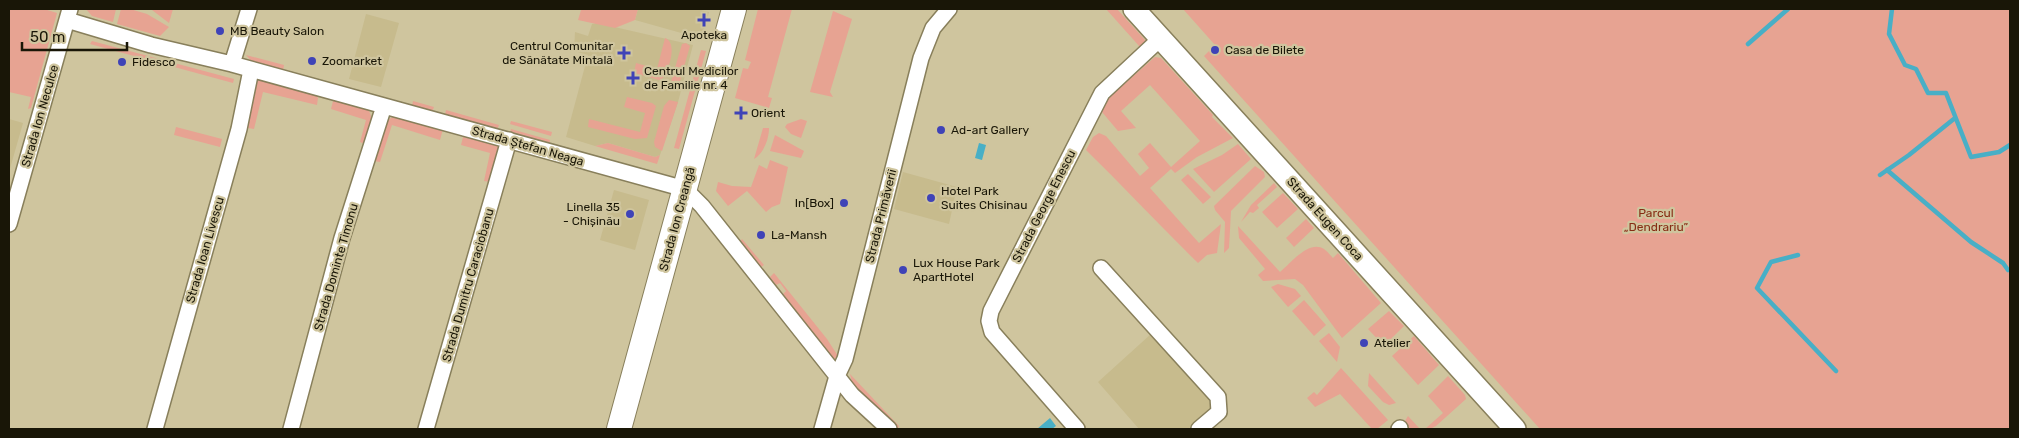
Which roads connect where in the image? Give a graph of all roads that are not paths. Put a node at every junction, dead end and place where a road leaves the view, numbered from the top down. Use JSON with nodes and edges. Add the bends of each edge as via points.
{"nodes":[{"id":1,"x":249,"y":9,"type":"edge"},
{"id":2,"x":734,"y":9,"type":"edge"},
{"id":3,"x":949,"y":9,"type":"edge"},
{"id":4,"x":1134,"y":9,"type":"edge"},
{"id":5,"x":69,"y":15,"type":"edge"},
{"id":6,"x":1161,"y":38,"type":"junction"},
{"id":7,"x":232,"y":64,"type":"junction"},
{"id":8,"x":250,"y":70,"type":"junction"},
{"id":9,"x":384,"y":106,"type":"junction"},
{"id":10,"x":510,"y":140,"type":"junction"},
{"id":11,"x":685,"y":189,"type":"junction"},
{"id":12,"x":9,"y":224,"type":"edge"},
{"id":13,"x":1102,"y":268,"type":"dead end"},
{"id":14,"x":837,"y":376,"type":"junction"},
{"id":15,"x":155,"y":429,"type":"edge"},
{"id":16,"x":292,"y":429,"type":"edge"},
{"id":17,"x":426,"y":429,"type":"edge"},
{"id":18,"x":619,"y":429,"type":"edge"},
{"id":19,"x":822,"y":429,"type":"edge"},
{"id":20,"x":889,"y":429,"type":"edge"},
{"id":21,"x":1077,"y":429,"type":"edge"},
{"id":22,"x":1199,"y":429,"type":"edge"},
{"id":23,"x":1516,"y":429,"type":"edge"}],
"edges":[{"from":1,"to":7,"type":"street"},
{"from":2,"to":11,"type":"main road","name":"Strada Ion Creangă"},
{"from":3,"to":14,"type":"street","name":"Strada Primăverii","via":[[933,28],[921,58],[845,359]]},
{"from":4,"to":6,"type":"street","name":"Strada Eugen Coca"},
{"from":5,"to":7,"type":"street","name":"Strada Ștefan Neaga","via":[[151,45]]},
{"from":5,"to":12,"type":"street","name":"Strada Ion Neculce"},
{"from":6,"to":21,"type":"street","name":"Strada George Enescu","via":[[1102,93],[990,311],[992,332]]},
{"from":6,"to":23,"type":"street","name":"Strada Eugen Coca"},
{"from":7,"to":8,"type":"street","name":"Strada Ștefan Neaga"},
{"from":8,"to":9,"type":"street","name":"Strada Ștefan Neaga"},
{"from":8,"to":15,"type":"street","name":"Strada Ioan Livescu","via":[[239,129]]},
{"from":9,"to":10,"type":"street","name":"Strada Ștefan Neaga"},
{"from":9,"to":16,"type":"street","name":"Strada Dominte Timonu","via":[[342,238]]},
{"from":10,"to":11,"type":"street","name":"Strada Ștefan Neaga"},
{"from":10,"to":17,"type":"street","name":"Strada Dumitru Caraciobanu"},
{"from":11,"to":14,"type":"street","name":"Strada Ștefan Neaga"},
{"from":11,"to":18,"type":"main road","name":"Strada Ion Creangă"},
{"from":13,"to":22,"type":"street","via":[[1218,397],[1219,412]]},
{"from":14,"to":19,"type":"street","name":"Strada Primăverii"},
{"from":14,"to":20,"type":"street","name":"Strada Ștefan Neaga"}]}
